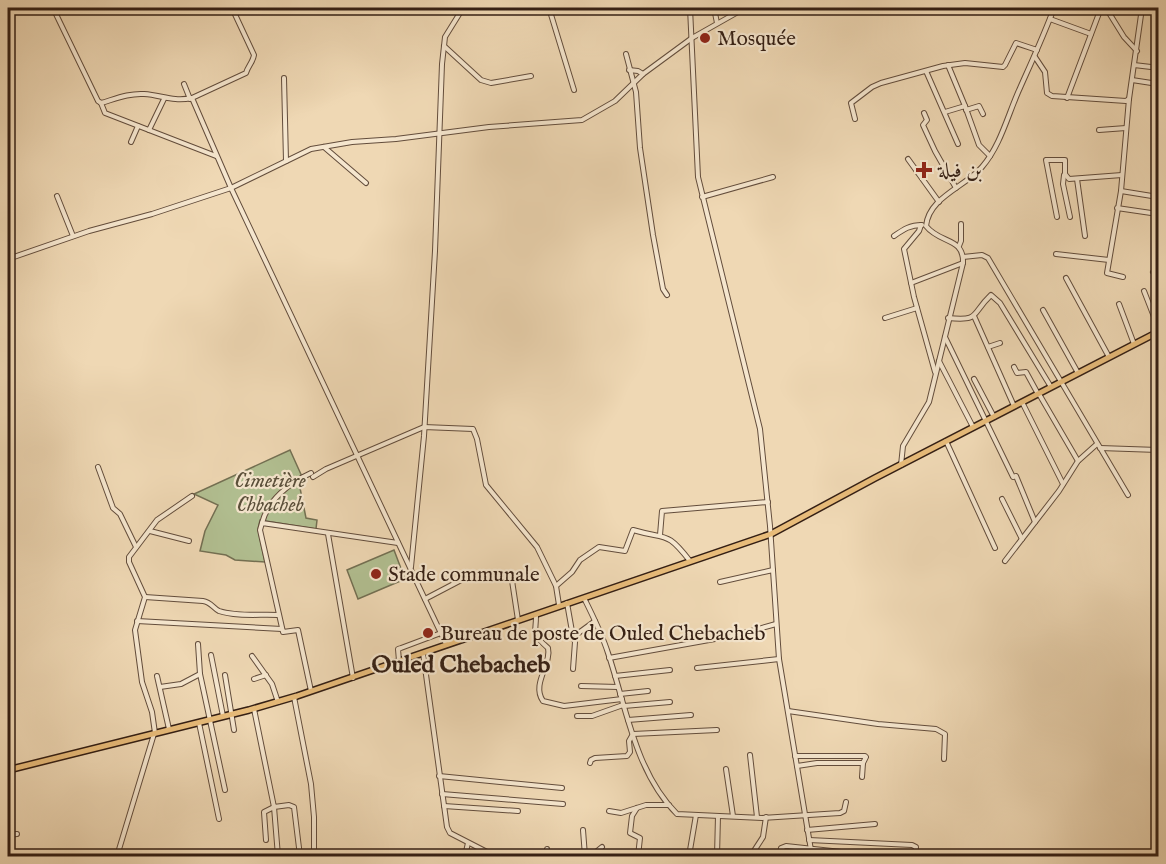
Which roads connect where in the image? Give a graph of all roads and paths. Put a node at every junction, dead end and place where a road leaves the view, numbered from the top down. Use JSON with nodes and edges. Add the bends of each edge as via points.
{"nodes":[{"id":1,"x":53,"y":8,"type":"edge"},
{"id":2,"x":232,"y":8,"type":"edge"},
{"id":3,"x":463,"y":8,"type":"edge"},
{"id":4,"x":549,"y":8,"type":"edge"},
{"id":5,"x":690,"y":8,"type":"edge"},
{"id":6,"x":714,"y":8,"type":"edge"},
{"id":7,"x":745,"y":8,"type":"edge"},
{"id":8,"x":1054,"y":8,"type":"edge"},
{"id":9,"x":1101,"y":8,"type":"edge"},
{"id":10,"x":1106,"y":8,"type":"edge"},
{"id":11,"x":1142,"y":8,"type":"edge"},
{"id":12,"x":1050,"y":19,"type":"junction"},
{"id":13,"x":717,"y":24,"type":"junction"},
{"id":14,"x":1090,"y":34,"type":"junction"},
{"id":15,"x":692,"y":38,"type":"junction"},
{"id":16,"x":444,"y":45,"type":"junction"},
{"id":17,"x":1037,"y":50,"type":"junction"},
{"id":18,"x":1137,"y":51,"type":"junction"},
{"id":19,"x":626,"y":54,"type":"dead end"},
{"id":20,"x":1035,"y":57,"type":"junction"},
{"id":21,"x":948,"y":65,"type":"junction"},
{"id":22,"x":1134,"y":65,"type":"junction"},
{"id":23,"x":1151,"y":67,"type":"dead end"},
{"id":24,"x":629,"y":70,"type":"junction"},
{"id":25,"x":926,"y":71,"type":"junction"},
{"id":26,"x":643,"y":74,"type":"junction"},
{"id":27,"x":531,"y":76,"type":"dead end"},
{"id":28,"x":284,"y":78,"type":"dead end"},
{"id":29,"x":1132,"y":80,"type":"junction"},
{"id":30,"x":184,"y":84,"type":"dead end"},
{"id":31,"x":633,"y":84,"type":"junction"},
{"id":32,"x":1158,"y":84,"type":"edge"},
{"id":33,"x":574,"y":90,"type":"dead end"},
{"id":34,"x":164,"y":98,"type":"junction"},
{"id":35,"x":1067,"y":98,"type":"junction"},
{"id":36,"x":191,"y":99,"type":"junction"},
{"id":37,"x":1129,"y":99,"type":"junction"},
{"id":38,"x":101,"y":103,"type":"junction"},
{"id":39,"x":966,"y":108,"type":"junction"},
{"id":40,"x":945,"y":112,"type":"junction"},
{"id":41,"x":924,"y":113,"type":"dead end"},
{"id":42,"x":983,"y":114,"type":"dead end"},
{"id":43,"x":855,"y":119,"type":"dead end"},
{"id":44,"x":138,"y":126,"type":"junction"},
{"id":45,"x":1126,"y":128,"type":"junction"},
{"id":46,"x":149,"y":130,"type":"junction"},
{"id":47,"x":1099,"y":130,"type":"dead end"},
{"id":48,"x":440,"y":134,"type":"junction"},
{"id":49,"x":131,"y":142,"type":"dead end"},
{"id":50,"x":958,"y":144,"type":"dead end"},
{"id":51,"x":324,"y":146,"type":"junction"},
{"id":52,"x":990,"y":156,"type":"junction"},
{"id":53,"x":217,"y":157,"type":"junction"},
{"id":54,"x":908,"y":159,"type":"dead end"},
{"id":55,"x":286,"y":161,"type":"junction"},
{"id":56,"x":1065,"y":174,"type":"junction"},
{"id":57,"x":1122,"y":175,"type":"junction"},
{"id":58,"x":773,"y":177,"type":"dead end"},
{"id":59,"x":1077,"y":178,"type":"junction"},
{"id":60,"x":366,"y":183,"type":"dead end"},
{"id":61,"x":231,"y":188,"type":"junction"},
{"id":62,"x":956,"y":188,"type":"junction"},
{"id":63,"x":1120,"y":191,"type":"junction"},
{"id":64,"x":57,"y":195,"type":"dead end"},
{"id":65,"x":702,"y":197,"type":"junction"},
{"id":66,"x":1158,"y":197,"type":"edge"},
{"id":67,"x":939,"y":202,"type":"junction"},
{"id":68,"x":1117,"y":208,"type":"junction"},
{"id":69,"x":1158,"y":214,"type":"edge"},
{"id":70,"x":1057,"y":217,"type":"dead end"},
{"id":71,"x":1070,"y":217,"type":"dead end"},
{"id":72,"x":961,"y":224,"type":"dead end"},
{"id":73,"x":923,"y":225,"type":"junction"},
{"id":74,"x":73,"y":236,"type":"junction"},
{"id":75,"x":894,"y":236,"type":"dead end"},
{"id":76,"x":1085,"y":236,"type":"dead end"},
{"id":77,"x":959,"y":246,"type":"junction"},
{"id":78,"x":1056,"y":254,"type":"dead end"},
{"id":79,"x":963,"y":257,"type":"junction"},
{"id":80,"x":8,"y":259,"type":"edge"},
{"id":81,"x":1109,"y":260,"type":"junction"},
{"id":82,"x":963,"y":263,"type":"junction"},
{"id":83,"x":1158,"y":267,"type":"edge"},
{"id":84,"x":1153,"y":272,"type":"dead end"},
{"id":85,"x":1123,"y":277,"type":"dead end"},
{"id":86,"x":1066,"y":278,"type":"dead end"},
{"id":87,"x":911,"y":283,"type":"junction"},
{"id":88,"x":1144,"y":291,"type":"dead end"},
{"id":89,"x":667,"y":295,"type":"dead end"},
{"id":90,"x":1119,"y":304,"type":"dead end"},
{"id":91,"x":917,"y":309,"type":"junction"},
{"id":92,"x":1043,"y":310,"type":"dead end"},
{"id":93,"x":974,"y":315,"type":"junction"},
{"id":94,"x":885,"y":318,"type":"dead end"},
{"id":95,"x":948,"y":318,"type":"junction"},
{"id":96,"x":1158,"y":330,"type":"edge"},
{"id":97,"x":944,"y":336,"type":"junction"},
{"id":98,"x":1000,"y":343,"type":"dead end"},
{"id":99,"x":1134,"y":345,"type":"junction"},
{"id":100,"x":988,"y":348,"type":"junction"},
{"id":101,"x":1109,"y":357,"type":"junction"},
{"id":102,"x":939,"y":361,"type":"junction"},
{"id":103,"x":1014,"y":367,"type":"dead end"},
{"id":104,"x":936,"y":372,"type":"junction"},
{"id":105,"x":1078,"y":373,"type":"junction"},
{"id":106,"x":974,"y":379,"type":"dead end"},
{"id":107,"x":1060,"y":382,"type":"junction"},
{"id":108,"x":1051,"y":387,"type":"junction"},
{"id":109,"x":1038,"y":394,"type":"junction"},
{"id":110,"x":1022,"y":402,"type":"junction"},
{"id":111,"x":1014,"y":406,"type":"junction"},
{"id":112,"x":994,"y":417,"type":"junction"},
{"id":113,"x":985,"y":421,"type":"junction"},
{"id":114,"x":424,"y":427,"type":"junction"},
{"id":115,"x":974,"y":427,"type":"junction"},
{"id":116,"x":946,"y":441,"type":"junction"},
{"id":117,"x":1098,"y":446,"type":"junction"},
{"id":118,"x":1158,"y":450,"type":"edge"},
{"id":119,"x":357,"y":457,"type":"junction"},
{"id":120,"x":1078,"y":460,"type":"junction"},
{"id":121,"x":901,"y":466,"type":"junction"},
{"id":122,"x":98,"y":467,"type":"dead end"},
{"id":123,"x":1063,"y":485,"type":"junction"},
{"id":124,"x":1128,"y":495,"type":"dead end"},
{"id":125,"x":192,"y":496,"type":"dead end"},
{"id":126,"x":1002,"y":500,"type":"dead end"},
{"id":127,"x":768,"y":502,"type":"junction"},
{"id":128,"x":1035,"y":522,"type":"junction"},
{"id":129,"x":262,"y":523,"type":"junction"},
{"id":130,"x":150,"y":531,"type":"junction"},
{"id":131,"x":328,"y":534,"type":"junction"},
{"id":132,"x":771,"y":534,"type":"junction"},
{"id":133,"x":660,"y":535,"type":"junction"},
{"id":134,"x":1023,"y":539,"type":"junction"},
{"id":135,"x":189,"y":541,"type":"dead end"},
{"id":136,"x":399,"y":543,"type":"junction"},
{"id":137,"x":136,"y":547,"type":"junction"},
{"id":138,"x":995,"y":548,"type":"dead end"},
{"id":139,"x":690,"y":561,"type":"junction"},
{"id":140,"x":1005,"y":561,"type":"dead end"},
{"id":141,"x":411,"y":569,"type":"junction"},
{"id":142,"x":773,"y":570,"type":"junction"},
{"id":143,"x":720,"y":582,"type":"dead end"},
{"id":144,"x":556,"y":586,"type":"junction"},
{"id":145,"x":145,"y":597,"type":"junction"},
{"id":146,"x":584,"y":597,"type":"junction"},
{"id":147,"x":425,"y":599,"type":"junction"},
{"id":148,"x":567,"y":603,"type":"junction"},
{"id":149,"x":560,"y":605,"type":"junction"},
{"id":150,"x":278,"y":615,"type":"junction"},
{"id":151,"x":536,"y":615,"type":"junction"},
{"id":152,"x":137,"y":621,"type":"junction"},
{"id":153,"x":518,"y":621,"type":"junction"},
{"id":154,"x":595,"y":621,"type":"junction"},
{"id":155,"x":777,"y":624,"type":"junction"},
{"id":156,"x":282,"y":629,"type":"junction"},
{"id":157,"x":441,"y":633,"type":"junction"},
{"id":158,"x":573,"y":637,"type":"junction"},
{"id":159,"x":198,"y":644,"type":"dead end"},
{"id":160,"x":446,"y":644,"type":"junction"},
{"id":161,"x":423,"y":652,"type":"junction"},
{"id":162,"x":211,"y":655,"type":"dead end"},
{"id":163,"x":252,"y":656,"type":"dead end"},
{"id":164,"x":609,"y":658,"type":"junction"},
{"id":165,"x":779,"y":659,"type":"junction"},
{"id":166,"x":399,"y":661,"type":"junction"},
{"id":167,"x":696,"y":668,"type":"dead end"},
{"id":168,"x":573,"y":669,"type":"dead end"},
{"id":169,"x":670,"y":670,"type":"dead end"},
{"id":170,"x":200,"y":674,"type":"junction"},
{"id":171,"x":158,"y":675,"type":"dead end"},
{"id":172,"x":225,"y":675,"type":"dead end"},
{"id":173,"x":266,"y":675,"type":"junction"},
{"id":174,"x":615,"y":676,"type":"junction"},
{"id":175,"x":353,"y":678,"type":"junction"},
{"id":176,"x":254,"y":679,"type":"dead end"},
{"id":177,"x":581,"y":686,"type":"dead end"},
{"id":178,"x":160,"y":687,"type":"junction"},
{"id":179,"x":618,"y":687,"type":"junction"},
{"id":180,"x":310,"y":691,"type":"junction"},
{"id":181,"x":648,"y":691,"type":"dead end"},
{"id":182,"x":620,"y":694,"type":"junction"},
{"id":183,"x":294,"y":697,"type":"junction"},
{"id":184,"x":622,"y":699,"type":"junction"},
{"id":185,"x":278,"y":702,"type":"junction"},
{"id":186,"x":670,"y":702,"type":"dead end"},
{"id":187,"x":624,"y":705,"type":"junction"},
{"id":188,"x":254,"y":709,"type":"junction"},
{"id":189,"x":788,"y":711,"type":"junction"},
{"id":190,"x":232,"y":714,"type":"junction"},
{"id":191,"x":691,"y":715,"type":"dead end"},
{"id":192,"x":577,"y":716,"type":"dead end"},
{"id":193,"x":223,"y":717,"type":"junction"},
{"id":194,"x":210,"y":720,"type":"junction"},
{"id":195,"x":628,"y":720,"type":"junction"},
{"id":196,"x":199,"y":723,"type":"junction"},
{"id":197,"x":169,"y":729,"type":"junction"},
{"id":198,"x":234,"y":730,"type":"dead end"},
{"id":199,"x":717,"y":730,"type":"dead end"},
{"id":200,"x":154,"y":733,"type":"junction"},
{"id":201,"x":633,"y":735,"type":"junction"},
{"id":202,"x":750,"y":755,"type":"dead end"},
{"id":203,"x":795,"y":756,"type":"junction"},
{"id":204,"x":944,"y":759,"type":"dead end"},
{"id":205,"x":590,"y":763,"type":"dead end"},
{"id":206,"x":862,"y":764,"type":"junction"},
{"id":207,"x":797,"y":766,"type":"junction"},
{"id":208,"x":726,"y":769,"type":"dead end"},
{"id":209,"x":8,"y":770,"type":"edge"},
{"id":210,"x":439,"y":776,"type":"junction"},
{"id":211,"x":862,"y":777,"type":"dead end"},
{"id":212,"x":562,"y":788,"type":"dead end"},
{"id":213,"x":225,"y":790,"type":"dead end"},
{"id":214,"x":442,"y":794,"type":"junction"},
{"id":215,"x":846,"y":802,"type":"dead end"},
{"id":216,"x":563,"y":804,"type":"dead end"},
{"id":217,"x":670,"y":805,"type":"junction"},
{"id":218,"x":274,"y":807,"type":"junction"},
{"id":219,"x":444,"y":807,"type":"junction"},
{"id":220,"x":638,"y":807,"type":"junction"},
{"id":221,"x":518,"y":811,"type":"dead end"},
{"id":222,"x":609,"y":811,"type":"dead end"},
{"id":223,"x":696,"y":815,"type":"junction"},
{"id":224,"x":718,"y":816,"type":"junction"},
{"id":225,"x":733,"y":816,"type":"junction"},
{"id":226,"x":757,"y":817,"type":"junction"},
{"id":227,"x":766,"y":817,"type":"junction"},
{"id":228,"x":805,"y":817,"type":"junction"},
{"id":229,"x":219,"y":819,"type":"dead end"},
{"id":230,"x":875,"y":824,"type":"dead end"},
{"id":231,"x":583,"y":830,"type":"dead end"},
{"id":232,"x":807,"y":830,"type":"junction"},
{"id":233,"x":17,"y":834,"type":"dead end"},
{"id":234,"x":8,"y":836,"type":"edge"},
{"id":235,"x":266,"y":840,"type":"dead end"},
{"id":236,"x":809,"y":840,"type":"junction"},
{"id":237,"x":468,"y":843,"type":"junction"},
{"id":238,"x":602,"y":847,"type":"dead end"},
{"id":239,"x":811,"y":848,"type":"junction"},
{"id":240,"x":547,"y":849,"type":"dead end"},
{"id":241,"x":117,"y":856,"type":"edge"},
{"id":242,"x":278,"y":856,"type":"edge"},
{"id":243,"x":300,"y":856,"type":"edge"},
{"id":244,"x":314,"y":856,"type":"edge"},
{"id":245,"x":465,"y":856,"type":"edge"},
{"id":246,"x":492,"y":856,"type":"edge"},
{"id":247,"x":546,"y":856,"type":"edge"},
{"id":248,"x":585,"y":856,"type":"edge"},
{"id":249,"x":591,"y":856,"type":"edge"},
{"id":250,"x":638,"y":856,"type":"edge"},
{"id":251,"x":689,"y":856,"type":"edge"},
{"id":252,"x":717,"y":856,"type":"edge"},
{"id":253,"x":753,"y":856,"type":"edge"},
{"id":254,"x":779,"y":856,"type":"edge"},
{"id":255,"x":812,"y":856,"type":"edge"},
{"id":256,"x":878,"y":856,"type":"edge"},
{"id":257,"x":915,"y":856,"type":"edge"}],
"edges":[{"from":1,"to":38,"type":"street"},
{"from":2,"to":36,"type":"street","via":[[254,58],[246,73]]},
{"from":3,"to":16,"type":"street"},
{"from":4,"to":33,"type":"street"},
{"from":5,"to":15,"type":"street"},
{"from":6,"to":13,"type":"street"},
{"from":7,"to":13,"type":"street"},
{"from":8,"to":12,"type":"street"},
{"from":9,"to":14,"type":"street"},
{"from":10,"to":18,"type":"street"},
{"from":11,"to":18,"type":"street"},
{"from":12,"to":14,"type":"street"},
{"from":12,"to":17,"type":"street"},
{"from":13,"to":15,"type":"street"},
{"from":14,"to":35,"type":"street"},
{"from":15,"to":26,"type":"street"},
{"from":15,"to":65,"type":"street","via":[[697,171]]},
{"from":16,"to":27,"type":"street","via":[[481,80],[491,83]]},
{"from":16,"to":48,"type":"street"},
{"from":17,"to":20,"type":"street"},
{"from":17,"to":21,"type":"street","via":[[1016,43],[1003,67]]},
{"from":18,"to":22,"type":"street"},
{"from":19,"to":24,"type":"street"},
{"from":20,"to":35,"type":"street","via":[[1045,72],[1047,93]]},
{"from":20,"to":52,"type":"street"},
{"from":21,"to":25,"type":"street"},
{"from":21,"to":39,"type":"street"},
{"from":22,"to":23,"type":"street"},
{"from":22,"to":29,"type":"street"},
{"from":24,"to":26,"type":"street"},
{"from":24,"to":31,"type":"street"},
{"from":25,"to":40,"type":"street"},
{"from":25,"to":43,"type":"street","via":[[872,87],[851,103]]},
{"from":26,"to":31,"type":"street"},
{"from":28,"to":55,"type":"street"},
{"from":29,"to":32,"type":"street"},
{"from":29,"to":37,"type":"street"},
{"from":30,"to":36,"type":"street"},
{"from":31,"to":48,"type":"street","via":[[615,101],[582,120]]},
{"from":31,"to":89,"type":"street","via":[[653,235]]},
{"from":34,"to":36,"type":"street"},
{"from":34,"to":38,"type":"street","via":[[130,94]]},
{"from":34,"to":46,"type":"street"},
{"from":35,"to":37,"type":"street"},
{"from":36,"to":53,"type":"street"},
{"from":37,"to":45,"type":"street"},
{"from":38,"to":44,"type":"street","via":[[105,113]]},
{"from":39,"to":40,"type":"street"},
{"from":39,"to":42,"type":"street","via":[[979,106]]},
{"from":39,"to":52,"type":"street","via":[[979,145]]},
{"from":40,"to":50,"type":"street"},
{"from":41,"to":62,"type":"street","via":[[927,120],[923,125]]},
{"from":44,"to":46,"type":"street"},
{"from":44,"to":49,"type":"street"},
{"from":45,"to":47,"type":"street"},
{"from":45,"to":57,"type":"street"},
{"from":46,"to":53,"type":"street"},
{"from":48,"to":51,"type":"street"},
{"from":48,"to":114,"type":"street"},
{"from":51,"to":55,"type":"street"},
{"from":51,"to":60,"type":"street"},
{"from":52,"to":62,"type":"street","via":[[981,169]]},
{"from":53,"to":61,"type":"street"},
{"from":54,"to":67,"type":"street"},
{"from":55,"to":61,"type":"street"},
{"from":56,"to":59,"type":"street","via":[[1069,179]]},
{"from":56,"to":70,"type":"street","via":[[1065,160],[1046,160]]},
{"from":56,"to":71,"type":"street","via":[[1063,184]]},
{"from":57,"to":59,"type":"street"},
{"from":57,"to":63,"type":"street"},
{"from":58,"to":65,"type":"street"},
{"from":59,"to":76,"type":"street"},
{"from":61,"to":74,"type":"street"},
{"from":61,"to":119,"type":"street"},
{"from":62,"to":67,"type":"street"},
{"from":63,"to":66,"type":"street"},
{"from":63,"to":68,"type":"street"},
{"from":64,"to":74,"type":"street"},
{"from":65,"to":127,"type":"street","via":[[760,425]]},
{"from":67,"to":73,"type":"street"},
{"from":68,"to":69,"type":"street"},
{"from":68,"to":81,"type":"street"},
{"from":72,"to":77,"type":"street"},
{"from":73,"to":75,"type":"street","via":[[906,227]]},
{"from":73,"to":77,"type":"street","via":[[938,238]]},
{"from":73,"to":87,"type":"street","via":[[904,249]]},
{"from":74,"to":80,"type":"street"},
{"from":77,"to":79,"type":"street"},
{"from":78,"to":81,"type":"street"},
{"from":79,"to":82,"type":"street"},
{"from":79,"to":107,"type":"street","via":[[988,258]]},
{"from":81,"to":85,"type":"street","via":[[1107,274]]},
{"from":82,"to":87,"type":"street"},
{"from":82,"to":95,"type":"street"},
{"from":83,"to":84,"type":"street"},
{"from":86,"to":101,"type":"street"},
{"from":87,"to":91,"type":"street"},
{"from":88,"to":96,"type":"street"},
{"from":90,"to":99,"type":"street"},
{"from":91,"to":94,"type":"street"},
{"from":91,"to":104,"type":"street"},
{"from":92,"to":105,"type":"street"},
{"from":93,"to":95,"type":"street","via":[[966,320]]},
{"from":93,"to":100,"type":"street"},
{"from":93,"to":108,"type":"street","via":[[991,296],[1000,303]]},
{"from":95,"to":97,"type":"street"},
{"from":96,"to":99,"type":"main road"},
{"from":97,"to":102,"type":"street"},
{"from":97,"to":113,"type":"street"},
{"from":98,"to":100,"type":"street"},
{"from":99,"to":101,"type":"main road"},
{"from":100,"to":111,"type":"street"},
{"from":101,"to":105,"type":"main road"},
{"from":102,"to":104,"type":"street"},
{"from":102,"to":115,"type":"street"},
{"from":103,"to":109,"type":"street","via":[[1017,374],[1026,372]]},
{"from":104,"to":121,"type":"street","via":[[927,408],[903,446]]},
{"from":105,"to":107,"type":"main road"},
{"from":106,"to":112,"type":"street"},
{"from":107,"to":108,"type":"main road"},
{"from":107,"to":117,"type":"street"},
{"from":108,"to":109,"type":"main road"},
{"from":109,"to":110,"type":"main road"},
{"from":109,"to":120,"type":"street"},
{"from":110,"to":111,"type":"main road"},
{"from":110,"to":123,"type":"street"},
{"from":111,"to":112,"type":"main road"},
{"from":112,"to":113,"type":"main road"},
{"from":113,"to":115,"type":"main road"},
{"from":113,"to":128,"type":"street","via":[[1013,477],[1016,476]]},
{"from":114,"to":119,"type":"street"},
{"from":114,"to":141,"type":"street"},
{"from":114,"to":144,"type":"street","via":[[473,429],[486,485],[537,548]]},
{"from":115,"to":116,"type":"main road"},
{"from":116,"to":121,"type":"main road"},
{"from":116,"to":138,"type":"street"},
{"from":117,"to":118,"type":"street"},
{"from":117,"to":120,"type":"street"},
{"from":117,"to":124,"type":"street"},
{"from":119,"to":129,"type":"street","via":[[303,476],[279,495],[266,510]]},
{"from":119,"to":136,"type":"street"},
{"from":120,"to":123,"type":"street"},
{"from":121,"to":132,"type":"main road"},
{"from":122,"to":137,"type":"street","via":[[113,508]]},
{"from":123,"to":128,"type":"street"},
{"from":125,"to":130,"type":"street","via":[[157,520]]},
{"from":126,"to":134,"type":"street"},
{"from":127,"to":132,"type":"street"},
{"from":127,"to":133,"type":"street","via":[[662,511]]},
{"from":128,"to":134,"type":"street"},
{"from":129,"to":131,"type":"street"},
{"from":129,"to":150,"type":"street","via":[[260,530]]},
{"from":130,"to":135,"type":"street"},
{"from":130,"to":137,"type":"street"},
{"from":131,"to":136,"type":"street"},
{"from":131,"to":175,"type":"street"},
{"from":132,"to":139,"type":"main road"},
{"from":132,"to":142,"type":"street"},
{"from":133,"to":139,"type":"street","via":[[672,539]]},
{"from":133,"to":144,"type":"street","via":[[633,530],[625,551],[599,547],[580,560]]},
{"from":134,"to":140,"type":"street"},
{"from":136,"to":141,"type":"street"},
{"from":137,"to":145,"type":"street","via":[[129,562]]},
{"from":139,"to":146,"type":"main road"},
{"from":141,"to":147,"type":"street"},
{"from":142,"to":143,"type":"street"},
{"from":142,"to":155,"type":"street"},
{"from":144,"to":149,"type":"street"},
{"from":145,"to":150,"type":"street","via":[[208,602],[216,610],[230,613]]},
{"from":145,"to":152,"type":"street"},
{"from":146,"to":148,"type":"main road"},
{"from":146,"to":154,"type":"street"},
{"from":147,"to":153,"type":"street","via":[[467,577],[511,574]]},
{"from":147,"to":157,"type":"street"},
{"from":148,"to":149,"type":"main road"},
{"from":148,"to":158,"type":"street"},
{"from":149,"to":151,"type":"main road"},
{"from":150,"to":156,"type":"street"},
{"from":151,"to":153,"type":"main road"},
{"from":151,"to":184,"type":"street","via":[[534,634],[549,653],[541,678],[543,701],[564,706]]},
{"from":152,"to":156,"type":"street"},
{"from":152,"to":200,"type":"street","via":[[141,671]]},
{"from":153,"to":160,"type":"main road"},
{"from":154,"to":158,"type":"street"},
{"from":154,"to":164,"type":"street"},
{"from":155,"to":164,"type":"street"},
{"from":155,"to":165,"type":"street"},
{"from":156,"to":180,"type":"street","via":[[298,630]]},
{"from":157,"to":160,"type":"street"},
{"from":157,"to":166,"type":"street","via":[[401,648]]},
{"from":158,"to":168,"type":"street"},
{"from":159,"to":170,"type":"street"},
{"from":160,"to":161,"type":"main road"},
{"from":161,"to":166,"type":"main road"},
{"from":161,"to":210,"type":"street"},
{"from":162,"to":193,"type":"street"},
{"from":163,"to":173,"type":"street"},
{"from":164,"to":174,"type":"street"},
{"from":165,"to":167,"type":"street"},
{"from":165,"to":189,"type":"street"},
{"from":166,"to":175,"type":"main road"},
{"from":169,"to":174,"type":"street"},
{"from":170,"to":178,"type":"street","via":[[182,684]]},
{"from":170,"to":194,"type":"street"},
{"from":171,"to":178,"type":"street"},
{"from":172,"to":190,"type":"street"},
{"from":173,"to":176,"type":"street"},
{"from":173,"to":185,"type":"street"},
{"from":174,"to":179,"type":"street"},
{"from":175,"to":180,"type":"main road"},
{"from":177,"to":179,"type":"street"},
{"from":178,"to":197,"type":"street"},
{"from":179,"to":182,"type":"street"},
{"from":180,"to":183,"type":"main road"},
{"from":181,"to":182,"type":"street"},
{"from":182,"to":184,"type":"street"},
{"from":183,"to":185,"type":"main road"},
{"from":183,"to":244,"type":"street","via":[[311,784]]},
{"from":184,"to":187,"type":"street"},
{"from":185,"to":188,"type":"main road"},
{"from":186,"to":187,"type":"street"},
{"from":187,"to":192,"type":"street","via":[[592,716]]},
{"from":187,"to":195,"type":"street"},
{"from":188,"to":190,"type":"main road"},
{"from":188,"to":218,"type":"street"},
{"from":189,"to":203,"type":"street"},
{"from":189,"to":204,"type":"street","via":[[936,729],[945,734]]},
{"from":190,"to":193,"type":"main road"},
{"from":190,"to":198,"type":"street"},
{"from":191,"to":195,"type":"street"},
{"from":193,"to":194,"type":"main road"},
{"from":194,"to":196,"type":"main road"},
{"from":194,"to":213,"type":"street"},
{"from":195,"to":201,"type":"street"},
{"from":196,"to":197,"type":"main road"},
{"from":196,"to":229,"type":"street"},
{"from":197,"to":200,"type":"main road"},
{"from":199,"to":201,"type":"street"},
{"from":200,"to":209,"type":"main road"},
{"from":200,"to":241,"type":"street"},
{"from":201,"to":205,"type":"street","via":[[627,756],[592,759]]},
{"from":201,"to":217,"type":"street","via":[[648,771]]},
{"from":202,"to":226,"type":"street"},
{"from":203,"to":206,"type":"street","via":[[865,756]]},
{"from":203,"to":207,"type":"street"},
{"from":206,"to":207,"type":"street"},
{"from":206,"to":211,"type":"street"},
{"from":207,"to":228,"type":"street"},
{"from":208,"to":225,"type":"street"},
{"from":210,"to":212,"type":"street"},
{"from":210,"to":214,"type":"street"},
{"from":214,"to":216,"type":"street"},
{"from":214,"to":219,"type":"street"},
{"from":215,"to":228,"type":"street","via":[[840,813]]},
{"from":217,"to":220,"type":"street"},
{"from":217,"to":223,"type":"street","via":[[676,814]]},
{"from":218,"to":235,"type":"street","via":[[264,812]]},
{"from":218,"to":242,"type":"street"},
{"from":218,"to":243,"type":"street","via":[[294,807]]},
{"from":219,"to":221,"type":"street"},
{"from":219,"to":237,"type":"street","via":[[450,833]]},
{"from":220,"to":222,"type":"street","via":[[621,813]]},
{"from":220,"to":250,"type":"street","via":[[632,816],[630,833],[640,838]]},
{"from":223,"to":224,"type":"street"},
{"from":223,"to":251,"type":"street"},
{"from":224,"to":225,"type":"street"},
{"from":224,"to":252,"type":"street"},
{"from":225,"to":226,"type":"street"},
{"from":226,"to":227,"type":"street"},
{"from":227,"to":228,"type":"street"},
{"from":227,"to":253,"type":"street","via":[[763,837]]},
{"from":228,"to":232,"type":"street"},
{"from":230,"to":232,"type":"street"},
{"from":231,"to":248,"type":"street"},
{"from":232,"to":236,"type":"street"},
{"from":233,"to":234,"type":"street"},
{"from":236,"to":239,"type":"street"},
{"from":236,"to":257,"type":"street","via":[[912,846],[916,847]]},
{"from":237,"to":245,"type":"street"},
{"from":237,"to":246,"type":"street"},
{"from":238,"to":249,"type":"street"},
{"from":239,"to":254,"type":"street","via":[[782,846]]},
{"from":239,"to":255,"type":"street"},
{"from":239,"to":256,"type":"street"},
{"from":240,"to":247,"type":"street"}]}
